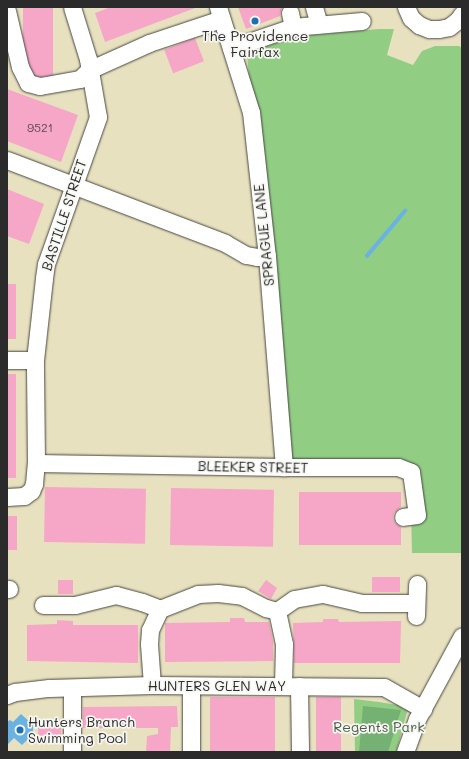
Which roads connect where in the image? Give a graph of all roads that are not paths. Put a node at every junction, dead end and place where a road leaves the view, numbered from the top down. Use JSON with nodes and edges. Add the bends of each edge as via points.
{"nodes":[{"id":1,"x":72,"y":7,"type":"edge"},
{"id":2,"x":314,"y":7,"type":"edge"},
{"id":3,"x":406,"y":7,"type":"edge"},
{"id":4,"x":7,"y":11,"type":"edge"},
{"id":5,"x":220,"y":13,"type":"edge"},
{"id":6,"x":462,"y":14,"type":"edge"},
{"id":7,"x":362,"y":21,"type":"dead end"},
{"id":8,"x":319,"y":24,"type":"junction"},
{"id":9,"x":439,"y":30,"type":"junction"},
{"id":10,"x":462,"y":34,"type":"edge"},
{"id":11,"x":231,"y":48,"type":"junction"},
{"id":12,"x":89,"y":70,"type":"junction"},
{"id":13,"x":7,"y":160,"type":"edge"},
{"id":14,"x":73,"y":185,"type":"junction"},
{"id":15,"x":267,"y":256,"type":"junction"},
{"id":16,"x":7,"y":360,"type":"edge"},
{"id":17,"x":35,"y":360,"type":"junction"},
{"id":18,"x":36,"y":463,"type":"junction"},
{"id":19,"x":284,"y":467,"type":"junction"},
{"id":20,"x":7,"y":497,"type":"edge"},
{"id":21,"x":403,"y":518,"type":"dead end"},
{"id":22,"x":417,"y":584,"type":"dead end"},
{"id":23,"x":44,"y":605,"type":"dead end"},
{"id":24,"x":160,"y":609,"type":"junction"},
{"id":25,"x":277,"y":611,"type":"junction"},
{"id":26,"x":462,"y":636,"type":"edge"},
{"id":27,"x":152,"y":686,"type":"junction"},
{"id":28,"x":191,"y":686,"type":"junction"},
{"id":29,"x":282,"y":686,"type":"junction"},
{"id":30,"x":299,"y":686,"type":"junction"},
{"id":31,"x":72,"y":688,"type":"junction"},
{"id":32,"x":7,"y":695,"type":"edge"},
{"id":33,"x":423,"y":709,"type":"junction"},
{"id":34,"x":72,"y":752,"type":"edge"},
{"id":35,"x":191,"y":752,"type":"edge"},
{"id":36,"x":300,"y":752,"type":"edge"},
{"id":37,"x":405,"y":752,"type":"edge"}],
"edges":[{"from":1,"to":12,"type":"street","name":"BASTILLE STREET"},
{"from":2,"to":8,"type":"street"},
{"from":3,"to":9,"type":"street","via":[[411,18],[419,25]]},
{"from":4,"to":12,"type":"street","via":[[20,67],[28,83],[40,86],[80,79]]},
{"from":5,"to":11,"type":"street","name":"SPRAGUE LANE"},
{"from":5,"to":12,"type":"street"},
{"from":6,"to":9,"type":"street","via":[[449,27]]},
{"from":7,"to":8,"type":"street"},
{"from":8,"to":11,"type":"street","via":[[292,20]]},
{"from":9,"to":10,"type":"street"},
{"from":11,"to":15,"type":"street","name":"SPRAGUE LANE","via":[[251,112]]},
{"from":12,"to":14,"type":"street","name":"BASTILLE STREET","via":[[98,117]]},
{"from":13,"to":14,"type":"street"},
{"from":14,"to":15,"type":"street","via":[[225,243],[246,255]]},
{"from":14,"to":17,"type":"street","name":"BASTILLE STREET","via":[[46,264]]},
{"from":15,"to":19,"type":"street","name":"SPRAGUE LANE"},
{"from":16,"to":17,"type":"street"},
{"from":17,"to":18,"type":"street","name":"BASTILLE STREET"},
{"from":18,"to":19,"type":"street","name":"BLEEKER STREET"},
{"from":18,"to":20,"type":"street","name":"BASTILLE STREET","via":[[31,492],[24,496]]},
{"from":19,"to":21,"type":"street","name":"BLEEKER STREET","via":[[398,467],[411,472],[417,515]]},
{"from":22,"to":25,"type":"street","via":[[416,610],[361,603],[323,594],[294,599]]},
{"from":23,"to":24,"type":"street","via":[[75,605],[116,595]]},
{"from":24,"to":25,"type":"street","via":[[198,594],[218,593],[242,596]]},
{"from":24,"to":27,"type":"street","via":[[150,630]]},
{"from":25,"to":29,"type":"street","via":[[284,644]]},
{"from":26,"to":33,"type":"street"},
{"from":27,"to":28,"type":"street","name":"HUNTERS GLEN WAY"},
{"from":27,"to":31,"type":"street","name":"HUNTERS GLEN WAY"},
{"from":28,"to":29,"type":"street","name":"HUNTERS GLEN WAY"},
{"from":28,"to":35,"type":"street"},
{"from":29,"to":30,"type":"street","name":"HUNTERS GLEN WAY"},
{"from":30,"to":33,"type":"street","name":"HUNTERS GLEN WAY","via":[[384,687]]},
{"from":30,"to":36,"type":"street"},
{"from":31,"to":32,"type":"street","name":"HUNTERS GLEN WAY","via":[[29,689]]},
{"from":31,"to":34,"type":"street"},
{"from":33,"to":37,"type":"street"}]}
